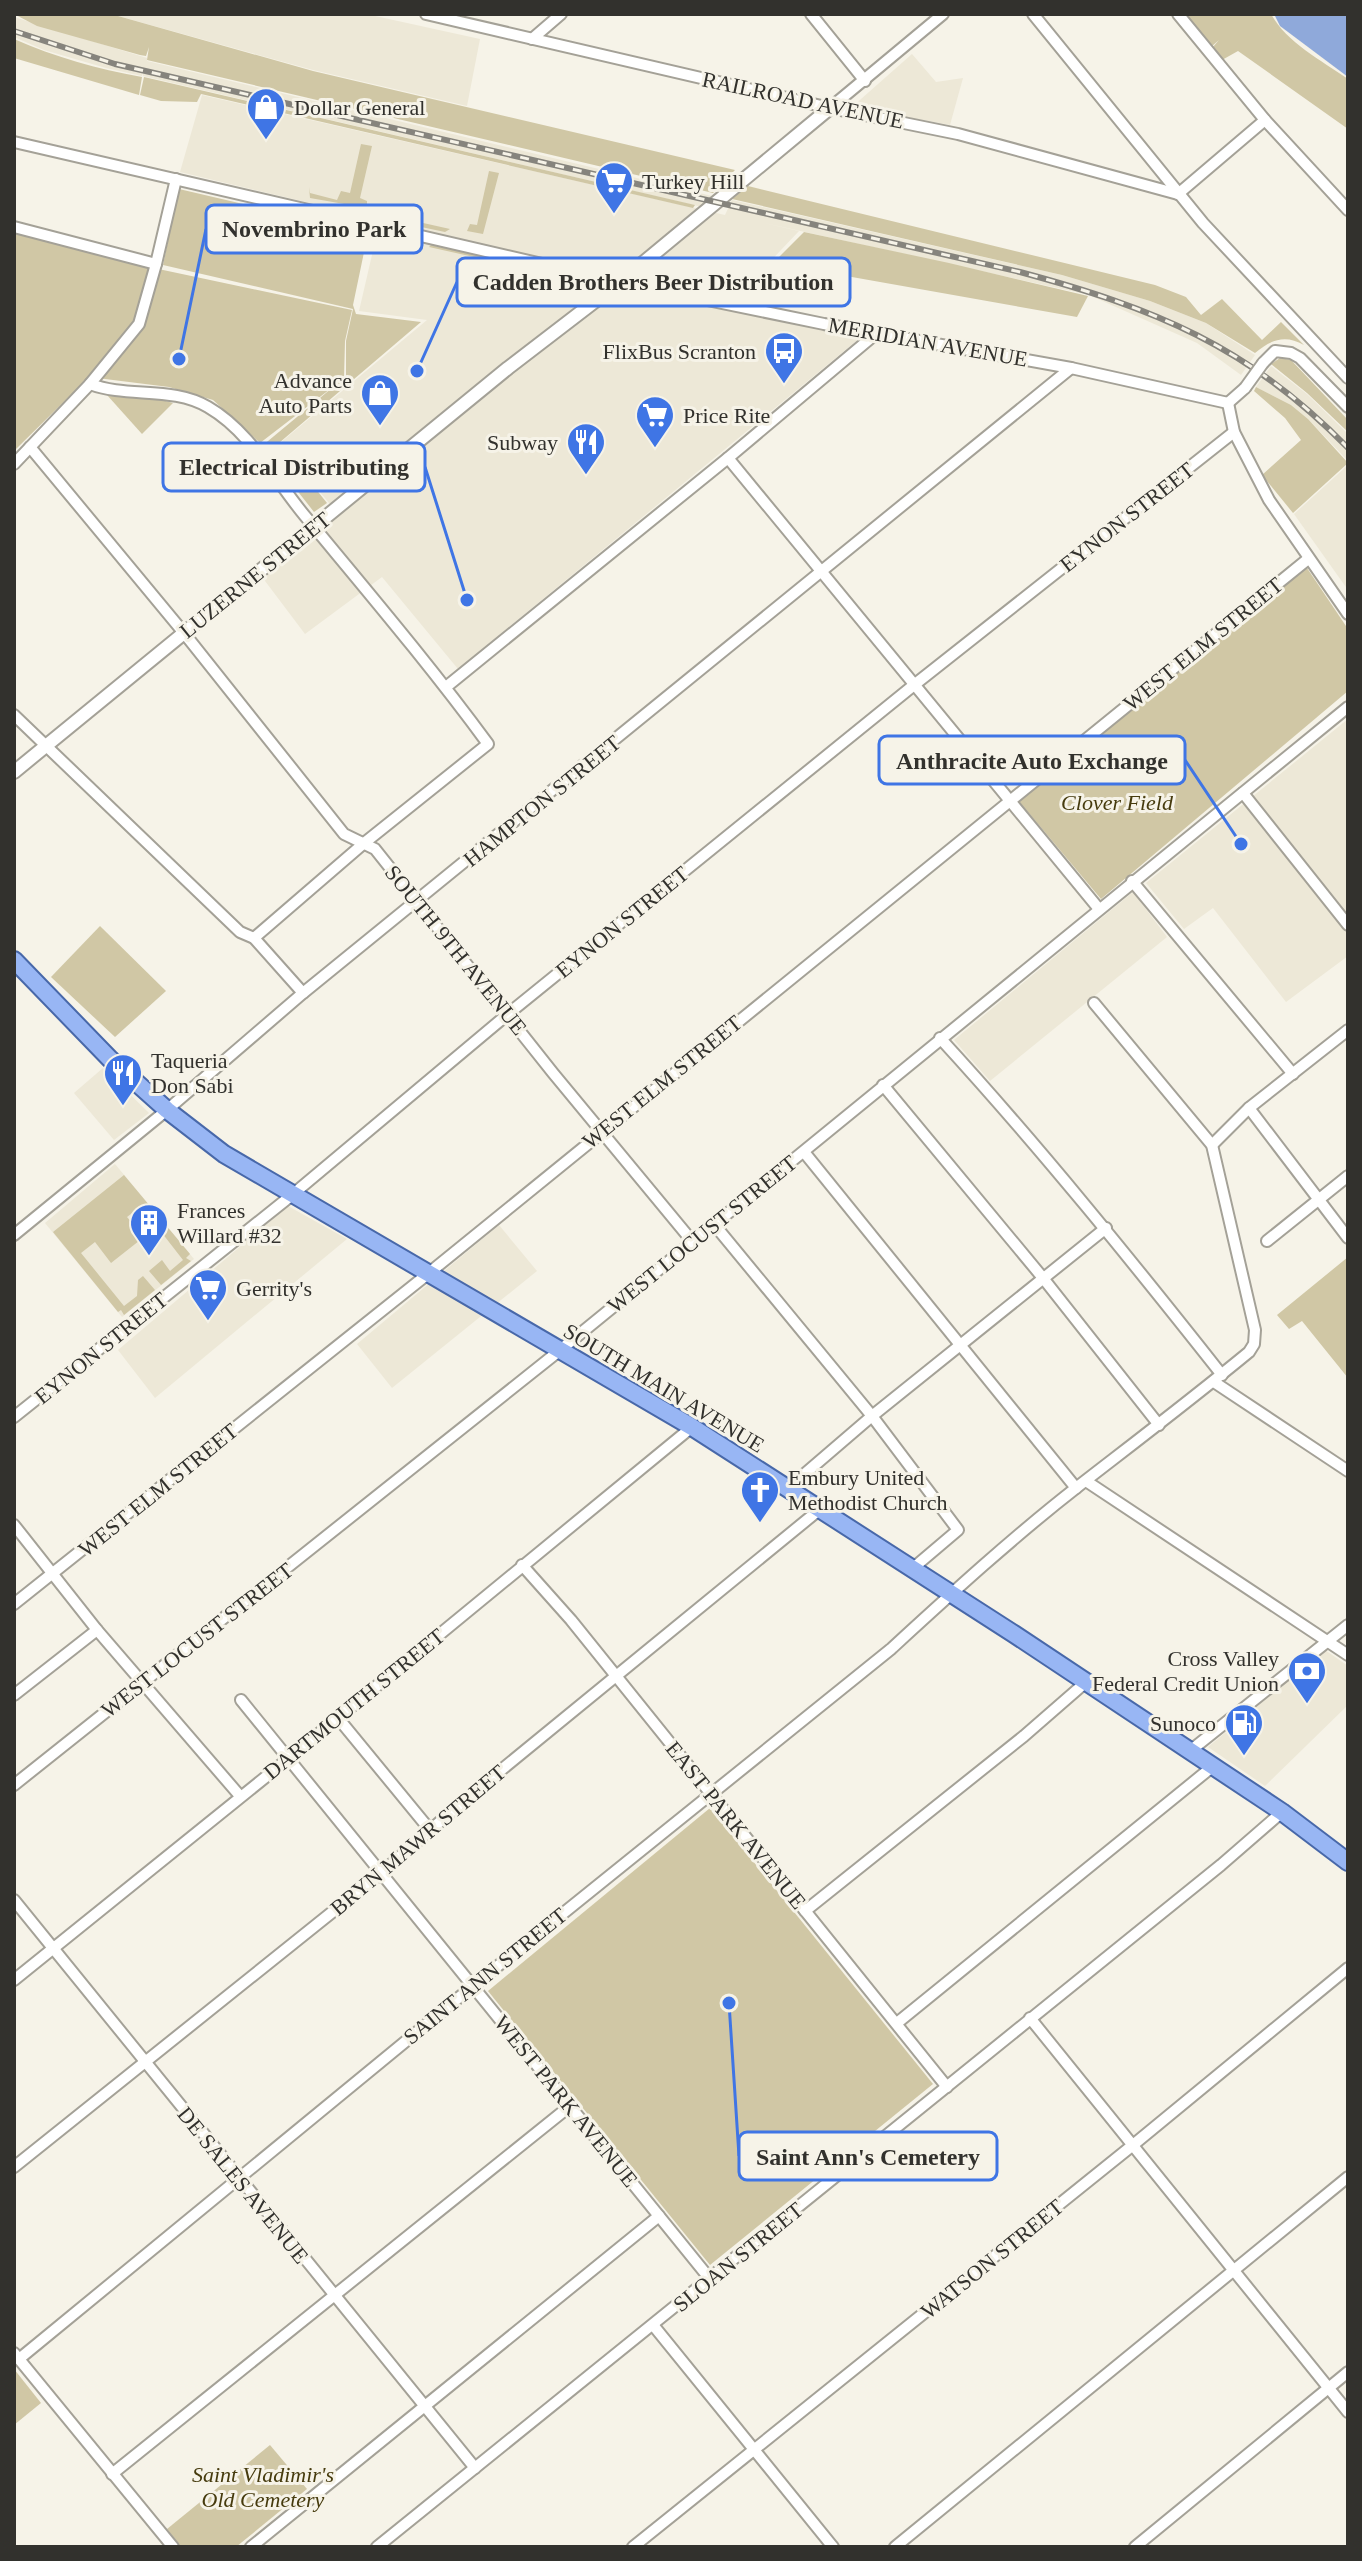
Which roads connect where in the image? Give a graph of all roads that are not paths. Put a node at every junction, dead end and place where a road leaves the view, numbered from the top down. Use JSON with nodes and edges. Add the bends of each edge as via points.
{"nodes":[{"id":1,"x":426,"y":14,"type":"edge"},
{"id":2,"x":561,"y":14,"type":"edge"},
{"id":3,"x":811,"y":14,"type":"edge"},
{"id":4,"x":943,"y":14,"type":"edge"},
{"id":5,"x":1033,"y":14,"type":"edge"},
{"id":6,"x":1178,"y":14,"type":"edge"},
{"id":7,"x":532,"y":39,"type":"junction"},
{"id":8,"x":865,"y":81,"type":"junction"},
{"id":9,"x":830,"y":108,"type":"junction"},
{"id":10,"x":1265,"y":120,"type":"junction"},
{"id":11,"x":14,"y":142,"type":"edge"},
{"id":12,"x":176,"y":179,"type":"junction"},
{"id":13,"x":1178,"y":194,"type":"junction"},
{"id":14,"x":1348,"y":210,"type":"edge"},
{"id":15,"x":14,"y":227,"type":"edge"},
{"id":16,"x":156,"y":264,"type":"junction"},
{"id":17,"x":620,"y":282,"type":"junction"},
{"id":18,"x":878,"y":332,"type":"junction"},
{"id":19,"x":1071,"y":368,"type":"junction"},
{"id":20,"x":1348,"y":378,"type":"edge"},
{"id":21,"x":90,"y":384,"type":"junction"},
{"id":22,"x":1228,"y":403,"type":"junction"},
{"id":23,"x":1348,"y":407,"type":"edge"},
{"id":24,"x":1234,"y":432,"type":"junction"},
{"id":25,"x":30,"y":447,"type":"junction"},
{"id":26,"x":728,"y":458,"type":"junction"},
{"id":27,"x":14,"y":464,"type":"edge"},
{"id":28,"x":315,"y":526,"type":"junction"},
{"id":29,"x":1308,"y":559,"type":"junction"},
{"id":30,"x":823,"y":572,"type":"junction"},
{"id":31,"x":1348,"y":614,"type":"edge"},
{"id":32,"x":184,"y":633,"type":"junction"},
{"id":33,"x":914,"y":685,"type":"junction"},
{"id":34,"x":446,"y":687,"type":"junction"},
{"id":35,"x":1348,"y":707,"type":"edge"},
{"id":36,"x":14,"y":715,"type":"edge"},
{"id":37,"x":47,"y":747,"type":"junction"},
{"id":38,"x":14,"y":772,"type":"edge"},
{"id":39,"x":1243,"y":793,"type":"junction"},
{"id":40,"x":1009,"y":800,"type":"junction"},
{"id":41,"x":363,"y":844,"type":"junction"},
{"id":42,"x":1132,"y":881,"type":"junction"},
{"id":43,"x":416,"y":903,"type":"junction"},
{"id":44,"x":1099,"y":909,"type":"junction"},
{"id":45,"x":1348,"y":925,"type":"edge"},
{"id":46,"x":254,"y":938,"type":"junction"},
{"id":47,"x":15,"y":964,"type":"edge"},
{"id":48,"x":303,"y":993,"type":"junction"},
{"id":49,"x":1094,"y":1003,"type":"dead end"},
{"id":50,"x":508,"y":1014,"type":"junction"},
{"id":51,"x":1348,"y":1030,"type":"edge"},
{"id":52,"x":940,"y":1038,"type":"junction"},
{"id":53,"x":1293,"y":1074,"type":"junction"},
{"id":54,"x":883,"y":1085,"type":"junction"},
{"id":55,"x":1249,"y":1108,"type":"junction"},
{"id":56,"x":167,"y":1110,"type":"junction"},
{"id":57,"x":602,"y":1131,"type":"junction"},
{"id":58,"x":1212,"y":1145,"type":"junction"},
{"id":59,"x":804,"y":1152,"type":"junction"},
{"id":60,"x":1348,"y":1176,"type":"edge"},
{"id":61,"x":292,"y":1195,"type":"junction"},
{"id":62,"x":1319,"y":1199,"type":"junction"},
{"id":63,"x":713,"y":1223,"type":"junction"},
{"id":64,"x":1106,"y":1228,"type":"junction"},
{"id":65,"x":14,"y":1235,"type":"edge"},
{"id":66,"x":1348,"y":1238,"type":"edge"},
{"id":67,"x":692,"y":1241,"type":"junction"},
{"id":68,"x":1267,"y":1241,"type":"dead end"},
{"id":69,"x":429,"y":1273,"type":"junction"},
{"id":70,"x":1043,"y":1278,"type":"junction"},
{"id":71,"x":959,"y":1346,"type":"junction"},
{"id":72,"x":559,"y":1351,"type":"junction"},
{"id":73,"x":1218,"y":1378,"type":"junction"},
{"id":74,"x":872,"y":1416,"type":"junction"},
{"id":75,"x":14,"y":1417,"type":"edge"},
{"id":76,"x":1159,"y":1425,"type":"junction"},
{"id":77,"x":692,"y":1427,"type":"junction"},
{"id":78,"x":1348,"y":1471,"type":"edge"},
{"id":79,"x":1086,"y":1481,"type":"junction"},
{"id":80,"x":1076,"y":1488,"type":"junction"},
{"id":81,"x":787,"y":1489,"type":"junction"},
{"id":82,"x":819,"y":1510,"type":"junction"},
{"id":83,"x":14,"y":1525,"type":"edge"},
{"id":84,"x":522,"y":1565,"type":"junction"},
{"id":85,"x":912,"y":1569,"type":"junction"},
{"id":86,"x":54,"y":1573,"type":"junction"},
{"id":87,"x":951,"y":1594,"type":"junction"},
{"id":88,"x":14,"y":1604,"type":"edge"},
{"id":89,"x":1348,"y":1625,"type":"edge"},
{"id":90,"x":97,"y":1630,"type":"junction"},
{"id":91,"x":1328,"y":1642,"type":"junction"},
{"id":92,"x":1348,"y":1655,"type":"edge"},
{"id":93,"x":615,"y":1676,"type":"junction"},
{"id":94,"x":1086,"y":1682,"type":"junction"},
{"id":95,"x":143,"y":1684,"type":"junction"},
{"id":96,"x":14,"y":1695,"type":"edge"},
{"id":97,"x":241,"y":1700,"type":"dead end"},
{"id":98,"x":338,"y":1718,"type":"junction"},
{"id":99,"x":1190,"y":1751,"type":"junction"},
{"id":100,"x":288,"y":1759,"type":"junction"},
{"id":101,"x":1212,"y":1767,"type":"junction"},
{"id":102,"x":14,"y":1785,"type":"edge"},
{"id":103,"x":711,"y":1794,"type":"junction"},
{"id":104,"x":240,"y":1796,"type":"junction"},
{"id":105,"x":1282,"y":1812,"type":"junction"},
{"id":106,"x":430,"y":1830,"type":"junction"},
{"id":107,"x":1348,"y":1862,"type":"edge"},
{"id":108,"x":381,"y":1873,"type":"junction"},
{"id":109,"x":14,"y":1900,"type":"edge"},
{"id":110,"x":805,"y":1911,"type":"junction"},
{"id":111,"x":51,"y":1949,"type":"junction"},
{"id":112,"x":1348,"y":1968,"type":"edge"},
{"id":113,"x":14,"y":1980,"type":"edge"},
{"id":114,"x":473,"y":1986,"type":"junction"},
{"id":115,"x":1030,"y":2018,"type":"junction"},
{"id":116,"x":897,"y":2023,"type":"junction"},
{"id":117,"x":143,"y":2062,"type":"junction"},
{"id":118,"x":947,"y":2087,"type":"junction"},
{"id":119,"x":570,"y":2106,"type":"junction"},
{"id":120,"x":1133,"y":2145,"type":"junction"},
{"id":121,"x":14,"y":2167,"type":"edge"},
{"id":122,"x":1348,"y":2177,"type":"edge"},
{"id":123,"x":239,"y":2178,"type":"junction"},
{"id":124,"x":659,"y":2216,"type":"junction"},
{"id":125,"x":1233,"y":2270,"type":"junction"},
{"id":126,"x":710,"y":2279,"type":"junction"},
{"id":127,"x":333,"y":2296,"type":"junction"},
{"id":128,"x":653,"y":2325,"type":"junction"},
{"id":129,"x":17,"y":2356,"type":"edge"},
{"id":130,"x":1348,"y":2372,"type":"edge"},
{"id":131,"x":1328,"y":2388,"type":"junction"},
{"id":132,"x":423,"y":2406,"type":"junction"},
{"id":133,"x":1348,"y":2412,"type":"edge"},
{"id":134,"x":754,"y":2451,"type":"junction"},
{"id":135,"x":475,"y":2468,"type":"junction"},
{"id":136,"x":112,"y":2474,"type":"junction"},
{"id":137,"x":173,"y":2547,"type":"edge"},
{"id":138,"x":251,"y":2547,"type":"edge"},
{"id":139,"x":377,"y":2547,"type":"edge"},
{"id":140,"x":633,"y":2547,"type":"edge"},
{"id":141,"x":833,"y":2547,"type":"edge"},
{"id":142,"x":895,"y":2547,"type":"edge"},
{"id":143,"x":1135,"y":2547,"type":"edge"}],
"edges":[{"from":1,"to":7,"type":"street","name":"RAILROAD AVENUE"},
{"from":2,"to":7,"type":"street"},
{"from":3,"to":8,"type":"street"},
{"from":4,"to":8,"type":"street","name":"LUZERNE STREET"},
{"from":5,"to":13,"type":"street"},
{"from":6,"to":10,"type":"street"},
{"from":7,"to":9,"type":"street","name":"RAILROAD AVENUE"},
{"from":8,"to":9,"type":"street","name":"LUZERNE STREET"},
{"from":9,"to":13,"type":"street","name":"RAILROAD AVENUE","via":[[958,134]]},
{"from":9,"to":17,"type":"street","name":"LUZERNE STREET"},
{"from":10,"to":13,"type":"street"},
{"from":10,"to":14,"type":"street"},
{"from":11,"to":12,"type":"street","name":"MERIDIAN AVENUE"},
{"from":12,"to":16,"type":"street"},
{"from":12,"to":17,"type":"street","name":"MERIDIAN AVENUE"},
{"from":13,"to":20,"type":"street"},
{"from":15,"to":16,"type":"street"},
{"from":16,"to":21,"type":"street","via":[[139,324]]},
{"from":17,"to":18,"type":"street","name":"MERIDIAN AVENUE"},
{"from":17,"to":28,"type":"street","name":"LUZERNE STREET"},
{"from":18,"to":19,"type":"street","name":"MERIDIAN AVENUE"},
{"from":18,"to":26,"type":"street"},
{"from":19,"to":22,"type":"street","name":"MERIDIAN AVENUE"},
{"from":19,"to":30,"type":"street","name":"HAMPTON STREET"},
{"from":21,"to":25,"type":"street"},
{"from":21,"to":28,"type":"street","via":[[107,391],[179,396],[207,406],[239,431]]},
{"from":22,"to":23,"type":"street","bridge":true,"via":[[1275,351],[1300,358]]},
{"from":22,"to":24,"type":"street"},
{"from":24,"to":29,"type":"street"},
{"from":24,"to":33,"type":"street","name":"EYNON STREET"},
{"from":25,"to":27,"type":"street"},
{"from":25,"to":32,"type":"street","name":"SOUTH 9TH AVENUE"},
{"from":26,"to":30,"type":"street"},
{"from":26,"to":34,"type":"street"},
{"from":28,"to":32,"type":"street","name":"LUZERNE STREET"},
{"from":28,"to":34,"type":"street"},
{"from":29,"to":31,"type":"street"},
{"from":29,"to":40,"type":"street","name":"WEST ELM STREET"},
{"from":30,"to":33,"type":"street"},
{"from":30,"to":43,"type":"street","name":"HAMPTON STREET"},
{"from":32,"to":37,"type":"street","name":"LUZERNE STREET"},
{"from":32,"to":41,"type":"street","name":"SOUTH 9TH AVENUE","via":[[344,834]]},
{"from":33,"to":40,"type":"street"},
{"from":33,"to":50,"type":"street","name":"EYNON STREET"},
{"from":34,"to":41,"type":"street","via":[[488,744]]},
{"from":35,"to":39,"type":"street","name":"WEST LOCUST STREET"},
{"from":36,"to":37,"type":"street"},
{"from":37,"to":38,"type":"street","name":"LUZERNE STREET"},
{"from":37,"to":46,"type":"street","via":[[240,932]]},
{"from":39,"to":42,"type":"street","name":"WEST LOCUST STREET"},
{"from":39,"to":45,"type":"street"},
{"from":40,"to":44,"type":"street"},
{"from":40,"to":57,"type":"street","name":"WEST ELM STREET"},
{"from":41,"to":43,"type":"street","name":"SOUTH 9TH AVENUE","via":[[375,849]]},
{"from":41,"to":46,"type":"street"},
{"from":42,"to":44,"type":"street","name":"WEST LOCUST STREET"},
{"from":42,"to":53,"type":"street"},
{"from":43,"to":48,"type":"street","name":"HAMPTON STREET"},
{"from":43,"to":50,"type":"street","name":"SOUTH 9TH AVENUE"},
{"from":44,"to":52,"type":"street","name":"WEST LOCUST STREET"},
{"from":46,"to":48,"type":"street"},
{"from":47,"to":56,"type":"main road","name":"SOUTH MAIN AVENUE"},
{"from":48,"to":56,"type":"street","name":"HAMPTON STREET"},
{"from":49,"to":58,"type":"street"},
{"from":50,"to":57,"type":"street","name":"SOUTH 9TH AVENUE"},
{"from":50,"to":61,"type":"street","name":"EYNON STREET"},
{"from":51,"to":53,"type":"street"},
{"from":52,"to":54,"type":"street","name":"WEST LOCUST STREET"},
{"from":52,"to":64,"type":"street"},
{"from":53,"to":55,"type":"street"},
{"from":54,"to":59,"type":"street","name":"WEST LOCUST STREET"},
{"from":54,"to":70,"type":"street"},
{"from":55,"to":58,"type":"street"},
{"from":55,"to":62,"type":"street"},
{"from":56,"to":61,"type":"main road","name":"SOUTH MAIN AVENUE","via":[[224,1154]]},
{"from":56,"to":65,"type":"street","name":"HAMPTON STREET"},
{"from":57,"to":67,"type":"street","name":"SOUTH 9TH AVENUE"},
{"from":57,"to":69,"type":"street","name":"WEST ELM STREET"},
{"from":58,"to":73,"type":"street","name":"SAINT ANN STREET","via":[[1255,1330],[1249,1352]]},
{"from":59,"to":63,"type":"street","name":"WEST LOCUST STREET"},
{"from":59,"to":71,"type":"street"},
{"from":60,"to":62,"type":"street"},
{"from":61,"to":69,"type":"main road","name":"SOUTH MAIN AVENUE"},
{"from":61,"to":75,"type":"street","name":"EYNON STREET"},
{"from":62,"to":66,"type":"street"},
{"from":62,"to":68,"type":"street"},
{"from":63,"to":67,"type":"street","name":"WEST LOCUST STREET"},
{"from":63,"to":74,"type":"street"},
{"from":64,"to":70,"type":"street"},
{"from":64,"to":73,"type":"street"},
{"from":67,"to":72,"type":"street","name":"WEST LOCUST STREET"},
{"from":69,"to":72,"type":"main road","name":"SOUTH MAIN AVENUE"},
{"from":69,"to":86,"type":"street","name":"WEST ELM STREET"},
{"from":70,"to":71,"type":"street"},
{"from":70,"to":76,"type":"street"},
{"from":71,"to":74,"type":"street"},
{"from":71,"to":80,"type":"street"},
{"from":72,"to":77,"type":"main road","name":"SOUTH MAIN AVENUE"},
{"from":72,"to":95,"type":"street","name":"WEST LOCUST STREET"},
{"from":73,"to":76,"type":"street","name":"SAINT ANN STREET"},
{"from":73,"to":78,"type":"street"},
{"from":74,"to":81,"type":"street"},
{"from":74,"to":85,"type":"street","via":[[958,1530]]},
{"from":76,"to":79,"type":"street","name":"SAINT ANN STREET"},
{"from":77,"to":81,"type":"main road","name":"SOUTH MAIN AVENUE"},
{"from":77,"to":84,"type":"street","name":"DARTMOUTH STREET"},
{"from":79,"to":80,"type":"street","name":"SAINT ANN STREET"},
{"from":79,"to":91,"type":"street"},
{"from":80,"to":87,"type":"street","name":"SAINT ANN STREET"},
{"from":81,"to":82,"type":"main road","name":"SOUTH MAIN AVENUE"},
{"from":82,"to":85,"type":"main road","name":"SOUTH MAIN AVENUE"},
{"from":82,"to":93,"type":"street","name":"BRYN MAWR STREET"},
{"from":83,"to":86,"type":"street"},
{"from":84,"to":93,"type":"street","name":"EAST PARK AVENUE"},
{"from":84,"to":98,"type":"street","name":"DARTMOUTH STREET"},
{"from":85,"to":87,"type":"main road","name":"SOUTH MAIN AVENUE"},
{"from":86,"to":88,"type":"street","name":"WEST ELM STREET"},
{"from":86,"to":90,"type":"street"},
{"from":87,"to":94,"type":"main road","name":"SOUTH MAIN AVENUE"},
{"from":87,"to":103,"type":"street","name":"SAINT ANN STREET"},
{"from":89,"to":91,"type":"street"},
{"from":90,"to":95,"type":"street"},
{"from":90,"to":96,"type":"street"},
{"from":91,"to":92,"type":"street"},
{"from":91,"to":99,"type":"street"},
{"from":93,"to":103,"type":"street","name":"EAST PARK AVENUE"},
{"from":93,"to":106,"type":"street","name":"BRYN MAWR STREET"},
{"from":94,"to":99,"type":"main road","name":"SOUTH MAIN AVENUE"},
{"from":94,"to":110,"type":"street"},
{"from":95,"to":102,"type":"street","name":"WEST LOCUST STREET"},
{"from":95,"to":104,"type":"street"},
{"from":97,"to":100,"type":"street","name":"WEST PARK AVENUE"},
{"from":98,"to":100,"type":"street","name":"DARTMOUTH STREET"},
{"from":98,"to":106,"type":"street"},
{"from":99,"to":101,"type":"main road","name":"SOUTH MAIN AVENUE"},
{"from":100,"to":104,"type":"street","name":"DARTMOUTH STREET"},
{"from":100,"to":108,"type":"street","name":"WEST PARK AVENUE"},
{"from":101,"to":105,"type":"main road","name":"SOUTH MAIN AVENUE"},
{"from":101,"to":116,"type":"street"},
{"from":103,"to":110,"type":"street","name":"EAST PARK AVENUE"},
{"from":103,"to":114,"type":"street","name":"SAINT ANN STREET"},
{"from":104,"to":111,"type":"street","name":"DARTMOUTH STREET"},
{"from":105,"to":107,"type":"main road","name":"SOUTH MAIN AVENUE"},
{"from":105,"to":115,"type":"street","name":"SLOAN STREET"},
{"from":106,"to":108,"type":"street","name":"BRYN MAWR STREET"},
{"from":108,"to":114,"type":"street","name":"WEST PARK AVENUE"},
{"from":108,"to":117,"type":"street","name":"BRYN MAWR STREET"},
{"from":109,"to":111,"type":"street","name":"DE SALES AVENUE"},
{"from":110,"to":116,"type":"street","name":"EAST PARK AVENUE"},
{"from":111,"to":113,"type":"street","name":"DARTMOUTH STREET"},
{"from":111,"to":117,"type":"street","name":"DE SALES AVENUE"},
{"from":112,"to":120,"type":"street","name":"WATSON STREET"},
{"from":114,"to":119,"type":"street","name":"WEST PARK AVENUE"},
{"from":114,"to":123,"type":"street","name":"SAINT ANN STREET"},
{"from":115,"to":118,"type":"street","name":"SLOAN STREET"},
{"from":115,"to":120,"type":"street"},
{"from":116,"to":118,"type":"street","name":"EAST PARK AVENUE"},
{"from":117,"to":121,"type":"street","name":"BRYN MAWR STREET"},
{"from":117,"to":123,"type":"street","name":"DE SALES AVENUE"},
{"from":118,"to":126,"type":"street","name":"SLOAN STREET"},
{"from":119,"to":124,"type":"street","name":"WEST PARK AVENUE"},
{"from":119,"to":127,"type":"street"},
{"from":120,"to":125,"type":"street"},
{"from":120,"to":134,"type":"street","name":"WATSON STREET"},
{"from":122,"to":125,"type":"street"},
{"from":123,"to":127,"type":"street","name":"DE SALES AVENUE"},
{"from":123,"to":129,"type":"street","name":"SAINT ANN STREET"},
{"from":124,"to":126,"type":"street","name":"WEST PARK AVENUE"},
{"from":124,"to":132,"type":"street"},
{"from":125,"to":131,"type":"street"},
{"from":125,"to":142,"type":"street"},
{"from":126,"to":128,"type":"street","name":"SLOAN STREET"},
{"from":127,"to":132,"type":"street","name":"DE SALES AVENUE"},
{"from":127,"to":136,"type":"street"},
{"from":128,"to":134,"type":"street"},
{"from":128,"to":135,"type":"street","name":"SLOAN STREET"},
{"from":129,"to":136,"type":"street"},
{"from":130,"to":131,"type":"street"},
{"from":131,"to":133,"type":"street"},
{"from":131,"to":143,"type":"street"},
{"from":132,"to":135,"type":"street","name":"DE SALES AVENUE"},
{"from":132,"to":138,"type":"street"},
{"from":134,"to":140,"type":"street","name":"WATSON STREET"},
{"from":134,"to":141,"type":"street"},
{"from":135,"to":139,"type":"street","name":"SLOAN STREET"},
{"from":136,"to":137,"type":"street"}]}
